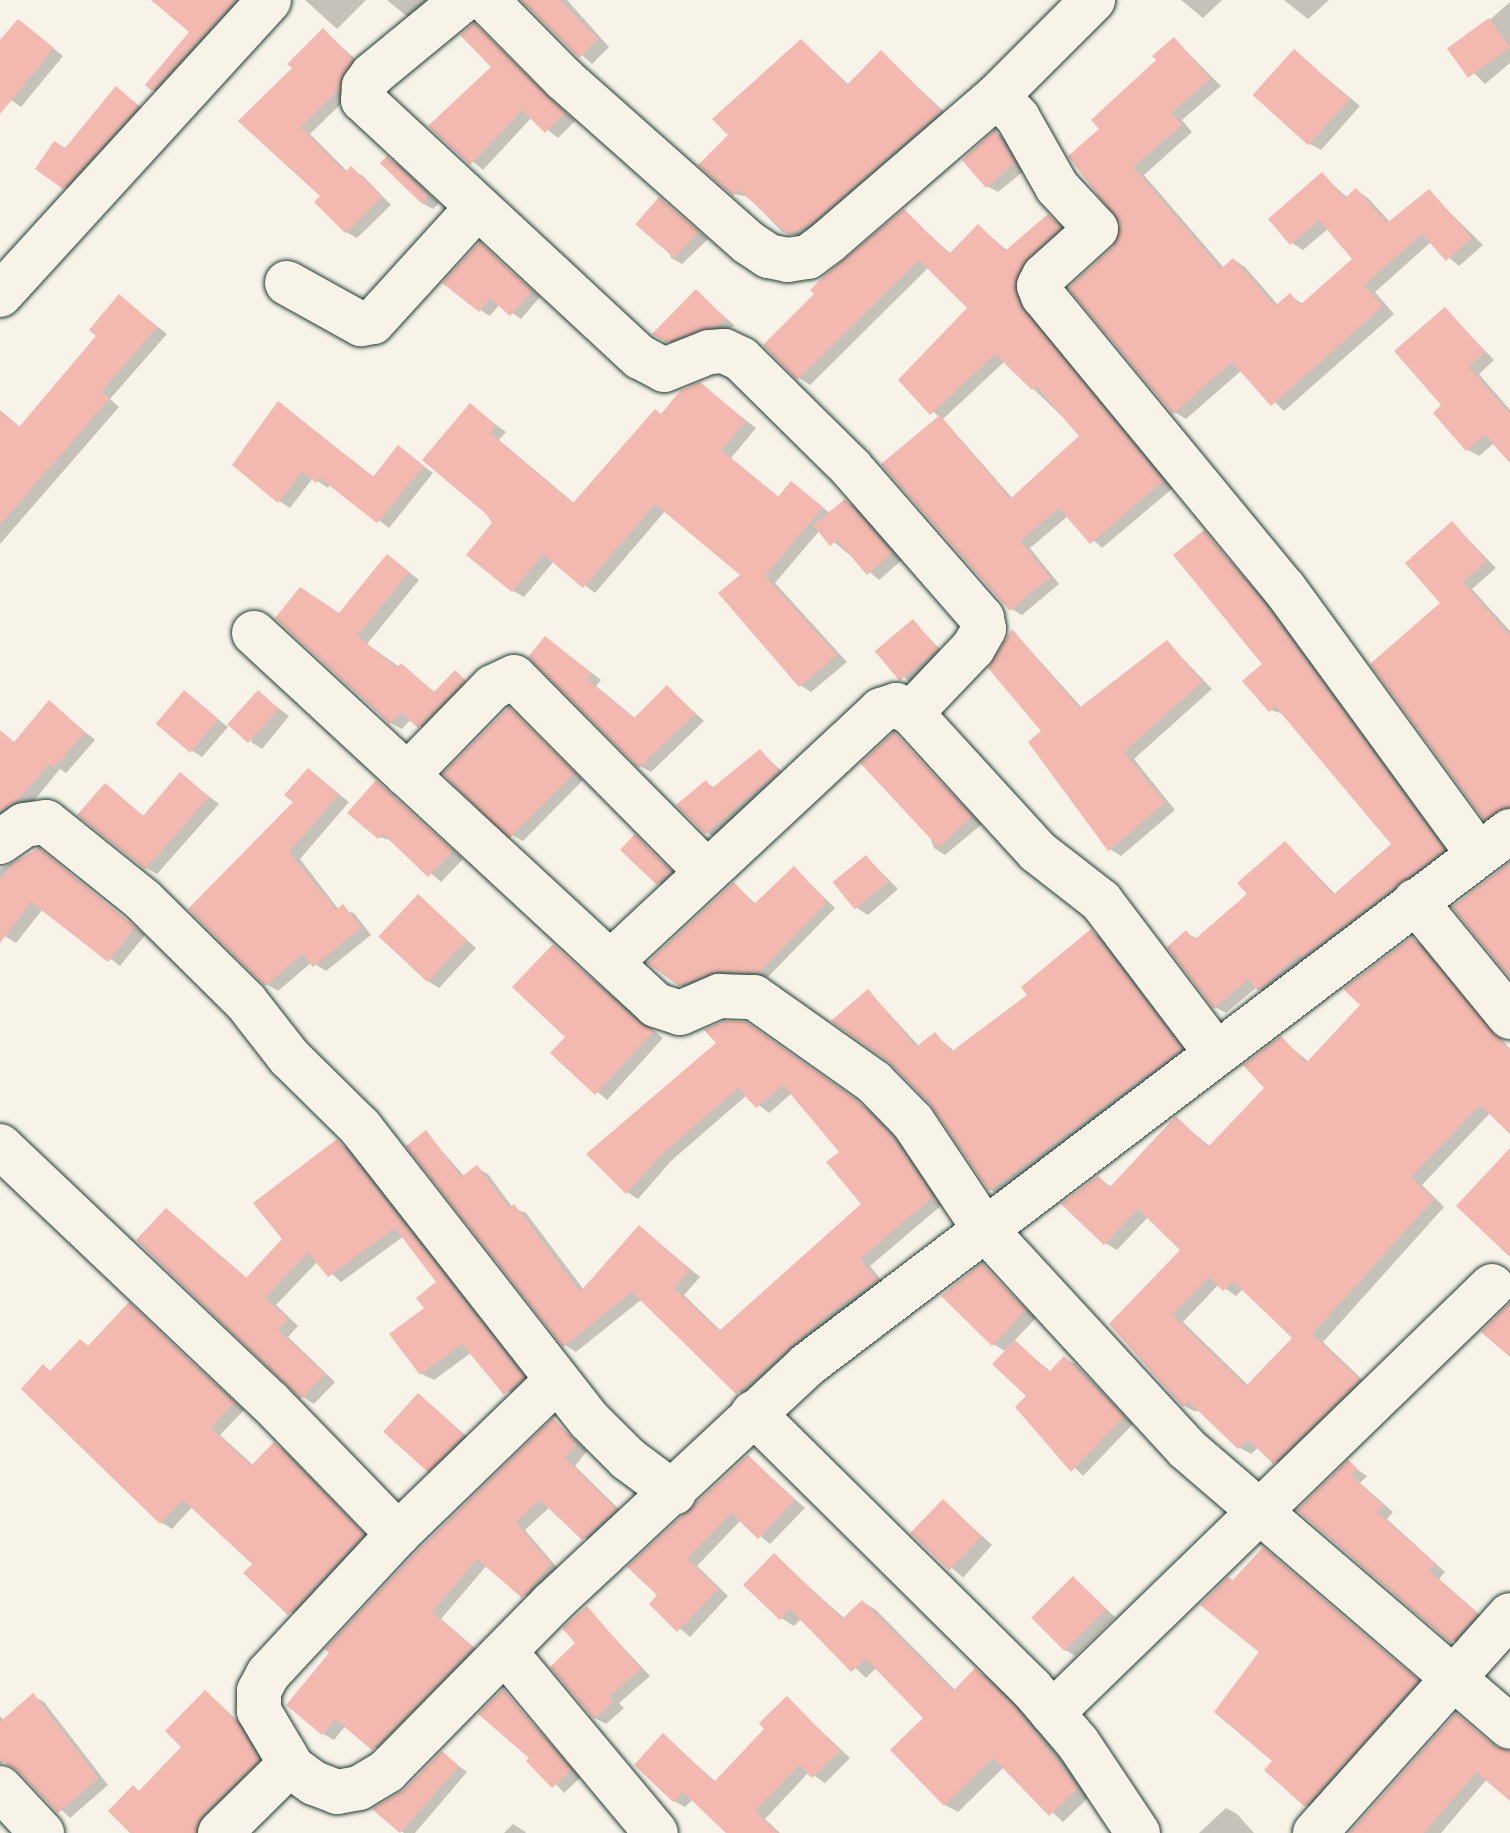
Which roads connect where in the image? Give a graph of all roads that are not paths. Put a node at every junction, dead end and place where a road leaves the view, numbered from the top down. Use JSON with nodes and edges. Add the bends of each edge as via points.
{"nodes":[{"id":1,"x":269,"y":0,"type":"edge"},
{"id":2,"x":463,"y":0,"type":"edge"},
{"id":3,"x":486,"y":0,"type":"edge"},
{"id":4,"x":1093,"y":0,"type":"edge"},
{"id":5,"x":997,"y":96,"type":"junction"},
{"id":6,"x":476,"y":209,"type":"junction"},
{"id":7,"x":287,"y":283,"type":"dead end"},
{"id":8,"x":0,"y":295,"type":"edge"},
{"id":9,"x":254,"y":633,"type":"dead end"},
{"id":10,"x":911,"y":713,"type":"junction"},
{"id":11,"x":407,"y":775,"type":"junction"},
{"id":12,"x":0,"y":842,"type":"edge"},
{"id":13,"x":1493,"y":842,"type":"edge"},
{"id":14,"x":705,"y":870,"type":"junction"},
{"id":15,"x":1415,"y":901,"type":"junction"},
{"id":16,"x":611,"y":962,"type":"junction"},
{"id":17,"x":1510,"y":1017,"type":"edge"},
{"id":18,"x":1215,"y":1052,"type":"junction"},
{"id":19,"x":0,"y":1146,"type":"edge"},
{"id":20,"x":983,"y":1227,"type":"junction"},
{"id":21,"x":1492,"y":1286,"type":"dead end"},
{"id":22,"x":556,"y":1381,"type":"junction"},
{"id":23,"x":753,"y":1413,"type":"junction"},
{"id":24,"x":674,"y":1493,"type":"junction"},
{"id":25,"x":1259,"y":1515,"type":"junction"},
{"id":26,"x":398,"y":1534,"type":"junction"},
{"id":27,"x":1510,"y":1615,"type":"edge"},
{"id":28,"x":506,"y":1653,"type":"junction"},
{"id":29,"x":1454,"y":1679,"type":"junction"},
{"id":30,"x":1052,"y":1713,"type":"junction"},
{"id":31,"x":1510,"y":1727,"type":"edge"},
{"id":32,"x":291,"y":1765,"type":"junction"},
{"id":33,"x":0,"y":1788,"type":"edge"},
{"id":34,"x":42,"y":1833,"type":"edge"},
{"id":35,"x":220,"y":1833,"type":"edge"},
{"id":36,"x":656,"y":1833,"type":"edge"},
{"id":37,"x":1138,"y":1833,"type":"edge"},
{"id":38,"x":1315,"y":1833,"type":"edge"}],
"edges":[{"from":1,"to":8,"type":"street"},
{"from":2,"to":6,"type":"street","via":[[372,75],[363,100]]},
{"from":3,"to":5,"type":"street","via":[[564,79],[749,243],[768,256],[788,260],[808,257],[829,241]]},
{"from":4,"to":5,"type":"street"},
{"from":5,"to":13,"type":"street","via":[[1018,118],[1057,187],[1096,229],[1044,276],[1039,286],[1043,296]]},
{"from":6,"to":7,"type":"street","via":[[373,322],[361,324]]},
{"from":6,"to":10,"type":"street","via":[[640,357],[664,370],[709,352],[724,351],[741,359],[852,469],[972,607],[984,629],[973,648]]},
{"from":9,"to":11,"type":"street"},
{"from":10,"to":14,"type":"street","via":[[896,705],[881,710]]},
{"from":10,"to":18,"type":"street","via":[[996,811],[1101,901]]},
{"from":11,"to":14,"type":"street","via":[[493,687],[514,677]]},
{"from":11,"to":16,"type":"street"},
{"from":12,"to":22,"type":"street","via":[[24,825],[46,822],[143,900],[360,1127],[499,1299]]},
{"from":13,"to":15,"type":"street"},
{"from":14,"to":16,"type":"street"},
{"from":15,"to":17,"type":"street"},
{"from":15,"to":18,"type":"street"},
{"from":16,"to":20,"type":"street","via":[[668,1012],[680,1013],[719,996],[754,997],[838,1053],[913,1122]]},
{"from":18,"to":20,"type":"street"},
{"from":19,"to":26,"type":"street","via":[[270,1402]]},
{"from":20,"to":23,"type":"street"},
{"from":20,"to":25,"type":"street","via":[[1177,1438]]},
{"from":21,"to":25,"type":"street"},
{"from":22,"to":24,"type":"street","via":[[628,1459]]},
{"from":22,"to":26,"type":"street"},
{"from":23,"to":24,"type":"street"},
{"from":23,"to":30,"type":"street"},
{"from":24,"to":28,"type":"street"},
{"from":25,"to":29,"type":"street"},
{"from":25,"to":30,"type":"street"},
{"from":26,"to":32,"type":"street","via":[[268,1674],[259,1691],[259,1711]]},
{"from":27,"to":29,"type":"street"},
{"from":28,"to":32,"type":"street","via":[[387,1771],[359,1788],[337,1792]]},
{"from":28,"to":36,"type":"street"},
{"from":29,"to":31,"type":"street"},
{"from":29,"to":38,"type":"street"},
{"from":30,"to":37,"type":"street"},
{"from":32,"to":35,"type":"street"},
{"from":33,"to":34,"type":"street"}]}
